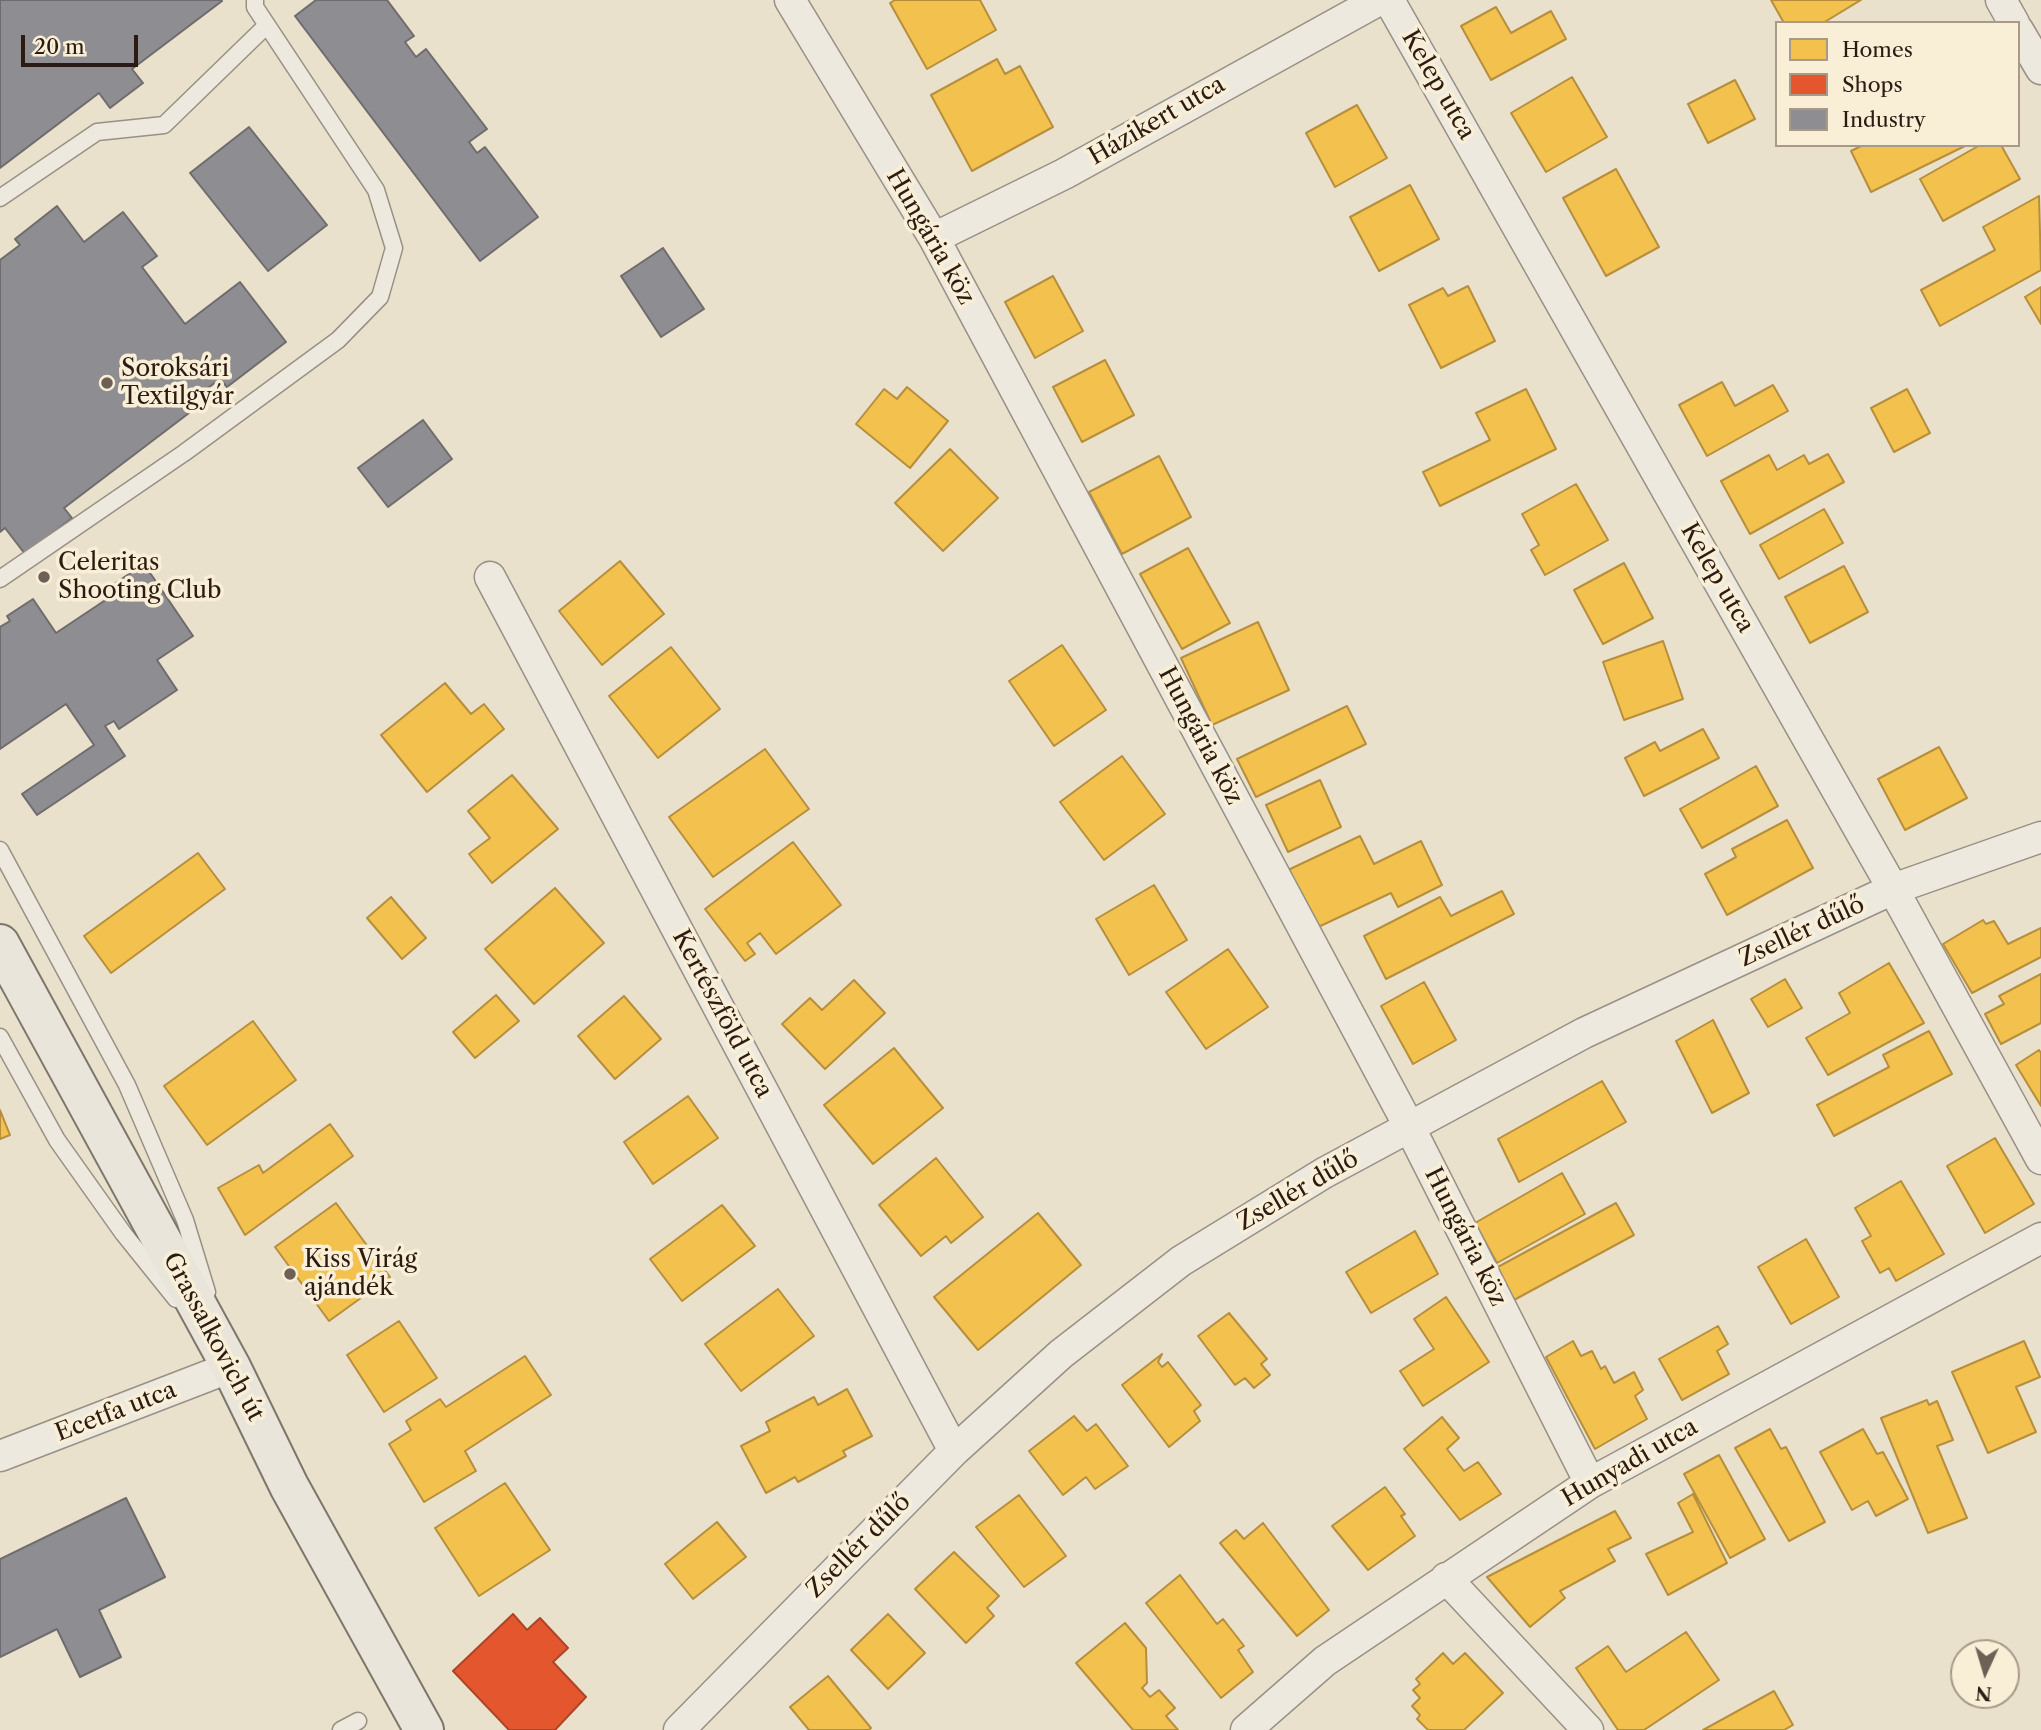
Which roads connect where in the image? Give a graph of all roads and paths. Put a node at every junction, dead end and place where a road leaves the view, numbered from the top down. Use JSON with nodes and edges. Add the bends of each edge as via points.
{"nodes":[{"id":1,"x":255,"y":0,"type":"edge"},
{"id":2,"x":790,"y":0,"type":"edge"},
{"id":3,"x":1379,"y":0,"type":"edge"},
{"id":4,"x":1389,"y":0,"type":"edge"},
{"id":5,"x":2001,"y":0,"type":"edge"},
{"id":6,"x":2013,"y":21,"type":"edge"},
{"id":7,"x":267,"y":25,"type":"junction"},
{"id":8,"x":2020,"y":33,"type":"edge"},
{"id":9,"x":2041,"y":69,"type":"edge"},
{"id":10,"x":0,"y":198,"type":"edge"},
{"id":11,"x":934,"y":238,"type":"junction"},
{"id":12,"x":490,"y":577,"type":"dead end"},
{"id":13,"x":0,"y":579,"type":"edge"},
{"id":14,"x":2041,"y":837,"type":"edge"},
{"id":15,"x":0,"y":850,"type":"edge"},
{"id":16,"x":1893,"y":889,"type":"junction"},
{"id":17,"x":0,"y":944,"type":"edge"},
{"id":18,"x":0,"y":1037,"type":"edge"},
{"id":19,"x":1410,"y":1128,"type":"junction"},
{"id":20,"x":2041,"y":1159,"type":"edge"},
{"id":21,"x":2041,"y":1238,"type":"edge"},
{"id":22,"x":231,"y":1367,"type":"junction"},
{"id":23,"x":954,"y":1451,"type":"junction"},
{"id":24,"x":0,"y":1456,"type":"edge"},
{"id":25,"x":1590,"y":1483,"type":"junction"},
{"id":26,"x":1446,"y":1578,"type":"junction"},
{"id":27,"x":358,"y":1721,"type":"dead end"},
{"id":28,"x":341,"y":1730,"type":"edge"},
{"id":29,"x":424,"y":1730,"type":"edge"},
{"id":30,"x":679,"y":1730,"type":"edge"},
{"id":31,"x":1246,"y":1730,"type":"edge"},
{"id":32,"x":1588,"y":1730,"type":"edge"}],
"edges":[{"from":1,"to":7,"type":"lane"},
{"from":2,"to":11,"type":"street","name":"Hungária köz"},
{"from":3,"to":11,"type":"street","name":"Házikert utca","via":[[1064,174]]},
{"from":4,"to":16,"type":"street","name":"Kelep utca"},
{"from":5,"to":6,"type":"street"},
{"from":7,"to":10,"type":"lane","via":[[164,125],[97,132]]},
{"from":7,"to":13,"type":"lane","via":[[376,190],[394,248],[380,297],[327,348]]},
{"from":8,"to":9,"type":"street"},
{"from":11,"to":19,"type":"street","name":"Hungária köz"},
{"from":12,"to":23,"type":"street","name":"Kertészföld utca"},
{"from":14,"to":16,"type":"street","name":"Zsellér dűlő"},
{"from":15,"to":22,"type":"lane","via":[[127,1085],[185,1220]]},
{"from":16,"to":19,"type":"street","name":"Zsellér dűlő","via":[[1584,1033]]},
{"from":16,"to":20,"type":"street","name":"Kelep utca"},
{"from":17,"to":22,"type":"main road","name":"Grassalkovich út"},
{"from":18,"to":22,"type":"lane","via":[[58,1140],[123,1233]]},
{"from":19,"to":23,"type":"street","name":"Zsellér dűlő","via":[[1324,1173],[1181,1261],[1061,1354]]},
{"from":19,"to":25,"type":"street","name":"Hungária köz"},
{"from":21,"to":25,"type":"street","name":"Hunyadi utca"},
{"from":22,"to":24,"type":"street","name":"Ecetfa utca"},
{"from":22,"to":29,"type":"main road","name":"Grassalkovich út","via":[[289,1486]]},
{"from":23,"to":30,"type":"street","name":"Zsellér dűlő"},
{"from":25,"to":26,"type":"street","name":"Hunyadi utca"},
{"from":26,"to":31,"type":"street","name":"Hunyadi utca","via":[[1325,1661]]},
{"from":26,"to":32,"type":"street"},
{"from":27,"to":28,"type":"lane"}]}
